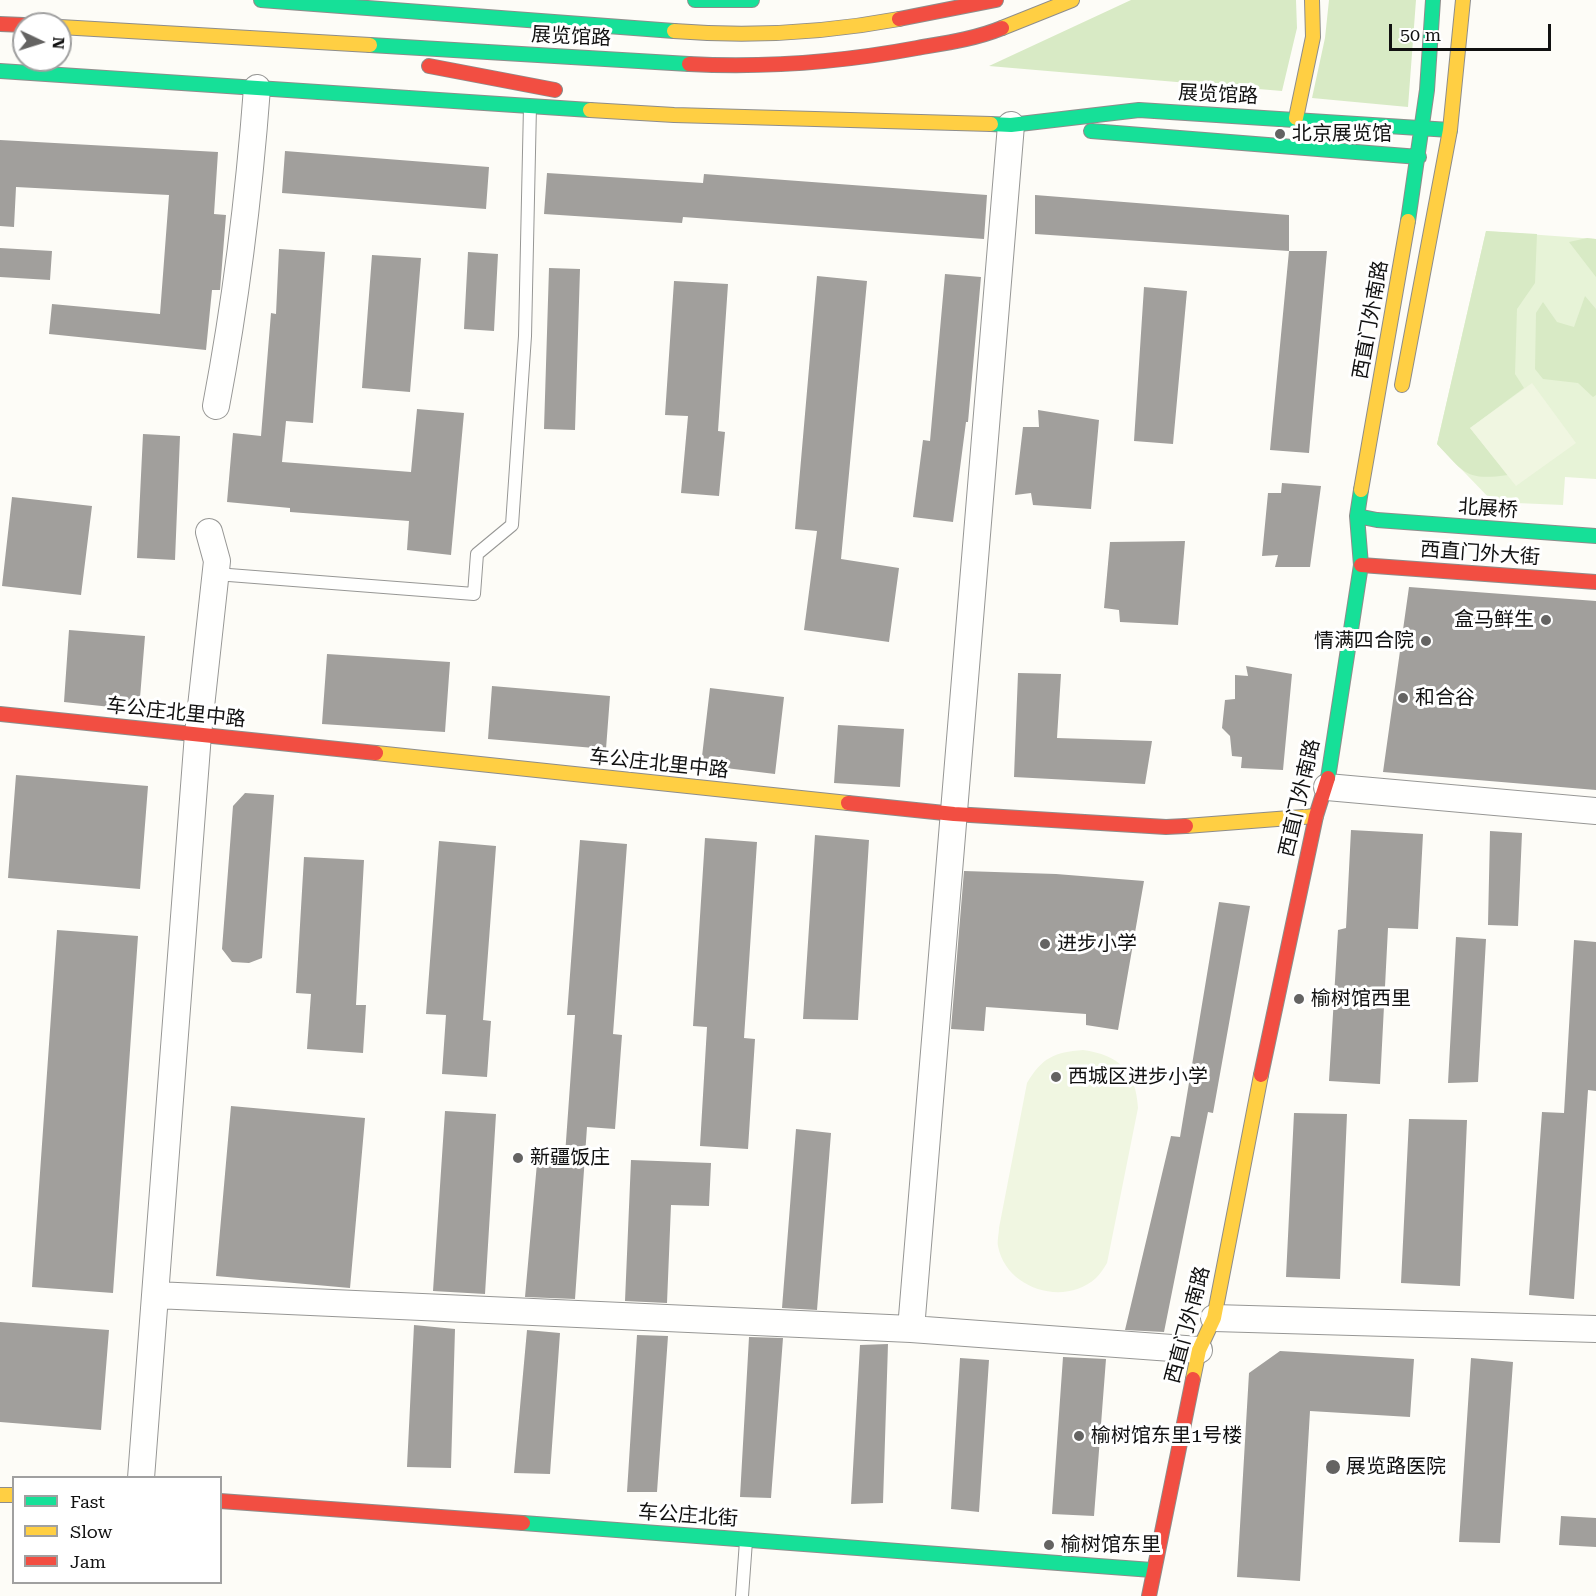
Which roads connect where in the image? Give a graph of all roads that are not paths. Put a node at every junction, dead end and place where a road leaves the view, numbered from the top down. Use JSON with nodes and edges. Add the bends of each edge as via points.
{"nodes":[{"id":1,"x":261,"y":0,"type":"edge"},
{"id":2,"x":695,"y":0,"type":"edge"},
{"id":3,"x":705,"y":0,"type":"edge"},
{"id":4,"x":752,"y":0,"type":"edge"},
{"id":5,"x":996,"y":0,"type":"edge"},
{"id":6,"x":1072,"y":0,"type":"edge"},
{"id":7,"x":1312,"y":0,"type":"edge"},
{"id":8,"x":1433,"y":0,"type":"edge"},
{"id":9,"x":1463,"y":0,"type":"edge"},
{"id":10,"x":72,"y":28,"type":"edge"},
{"id":11,"x":288,"y":40,"type":"junction"},
{"id":12,"x":0,"y":72,"type":"edge"},
{"id":13,"x":257,"y":88,"type":"junction"},
{"id":14,"x":530,"y":105,"type":"junction"},
{"id":15,"x":674,"y":115,"type":"junction"},
{"id":16,"x":1296,"y":118,"type":"junction"},
{"id":17,"x":1011,"y":125,"type":"junction"},
{"id":18,"x":1423,"y":128,"type":"junction"},
{"id":19,"x":1450,"y":130,"type":"junction"},
{"id":20,"x":1419,"y":157,"type":"junction"},
{"id":21,"x":1399,"y":402,"type":"dead end"},
{"id":22,"x":216,"y":406,"type":"dead end"},
{"id":23,"x":1378,"y":514,"type":"junction"},
{"id":24,"x":1357,"y":516,"type":"junction"},
{"id":25,"x":209,"y":532,"type":"dead end"},
{"id":26,"x":1596,"y":536,"type":"edge"},
{"id":27,"x":1361,"y":565,"type":"junction"},
{"id":28,"x":216,"y":574,"type":"junction"},
{"id":29,"x":1596,"y":582,"type":"edge"},
{"id":30,"x":0,"y":714,"type":"edge"},
{"id":31,"x":198,"y":734,"type":"junction"},
{"id":32,"x":1327,"y":788,"type":"junction"},
{"id":33,"x":1596,"y":812,"type":"edge"},
{"id":34,"x":954,"y":814,"type":"junction"},
{"id":35,"x":1316,"y":816,"type":"junction"},
{"id":36,"x":155,"y":1295,"type":"junction"},
{"id":37,"x":1214,"y":1318,"type":"junction"},
{"id":38,"x":911,"y":1329,"type":"junction"},
{"id":39,"x":1596,"y":1329,"type":"edge"},
{"id":40,"x":1199,"y":1350,"type":"junction"},
{"id":41,"x":141,"y":1476,"type":"edge"},
{"id":42,"x":222,"y":1501,"type":"edge"},
{"id":43,"x":746,"y":1540,"type":"junction"},
{"id":44,"x":1152,"y":1570,"type":"junction"},
{"id":45,"x":742,"y":1596,"type":"edge"},
{"id":46,"x":1149,"y":1596,"type":"edge"}],
"edges":[{"from":1,"to":5,"type":"street","name":"展览馆路","via":[[728,34],[846,29]]},
{"from":2,"to":3,"type":"street"},
{"from":3,"to":4,"type":"street"},
{"from":6,"to":11,"type":"street","name":"展览馆路","via":[[980,37],[846,61],[724,66]]},
{"from":7,"to":16,"type":"street","via":[[1313,37]]},
{"from":8,"to":18,"type":"street","name":"西直门外南路"},
{"from":9,"to":19,"type":"street"},
{"from":10,"to":11,"type":"street","name":"展览馆路"},
{"from":11,"to":15,"type":"street"},
{"from":12,"to":13,"type":"street","name":"展览馆路"},
{"from":13,"to":14,"type":"street","name":"展览馆路"},
{"from":13,"to":22,"type":"street","via":[[249,194]]},
{"from":14,"to":15,"type":"street","name":"展览馆路"},
{"from":14,"to":28,"type":"lane","via":[[525,336],[512,525],[477,554],[474,594]]},
{"from":15,"to":17,"type":"street","name":"展览馆路"},
{"from":16,"to":17,"type":"street","name":"展览馆路","via":[[1140,110]]},
{"from":16,"to":18,"type":"street","name":"展览馆路"},
{"from":17,"to":20,"type":"street","name":"展览馆路"},
{"from":17,"to":34,"type":"street"},
{"from":18,"to":19,"type":"street","name":"展览馆路"},
{"from":18,"to":20,"type":"street","name":"西直门外南路"},
{"from":19,"to":21,"type":"street"},
{"from":20,"to":24,"type":"street","name":"西直门外南路"},
{"from":23,"to":24,"type":"street","name":"北展桥"},
{"from":23,"to":26,"type":"street","name":"北展桥"},
{"from":23,"to":27,"type":"street"},
{"from":24,"to":27,"type":"street","name":"西直门外南路"},
{"from":25,"to":28,"type":"street","via":[[217,561]]},
{"from":27,"to":29,"type":"street","name":"西直门外大街"},
{"from":27,"to":32,"type":"street","name":"西直门外南路"},
{"from":28,"to":31,"type":"street"},
{"from":30,"to":31,"type":"street","name":"车公庄北里中路"},
{"from":31,"to":34,"type":"street","name":"车公庄北里中路"},
{"from":31,"to":36,"type":"street"},
{"from":32,"to":33,"type":"street"},
{"from":32,"to":35,"type":"street","name":"西直门外南路"},
{"from":34,"to":35,"type":"street","name":"车公庄北里中路","via":[[1166,827]]},
{"from":34,"to":38,"type":"street"},
{"from":35,"to":37,"type":"street","name":"西直门外南路","via":[[1276,995]]},
{"from":36,"to":38,"type":"street"},
{"from":36,"to":41,"type":"street"},
{"from":37,"to":39,"type":"street"},
{"from":37,"to":40,"type":"street","name":"西直门外南路"},
{"from":38,"to":40,"type":"street"},
{"from":40,"to":44,"type":"street","name":"西直门外南路"},
{"from":42,"to":43,"type":"street","name":"车公庄北街"},
{"from":43,"to":44,"type":"street","name":"车公庄北街"},
{"from":43,"to":45,"type":"lane"},
{"from":44,"to":46,"type":"street","name":"西直门外南路"}]}
